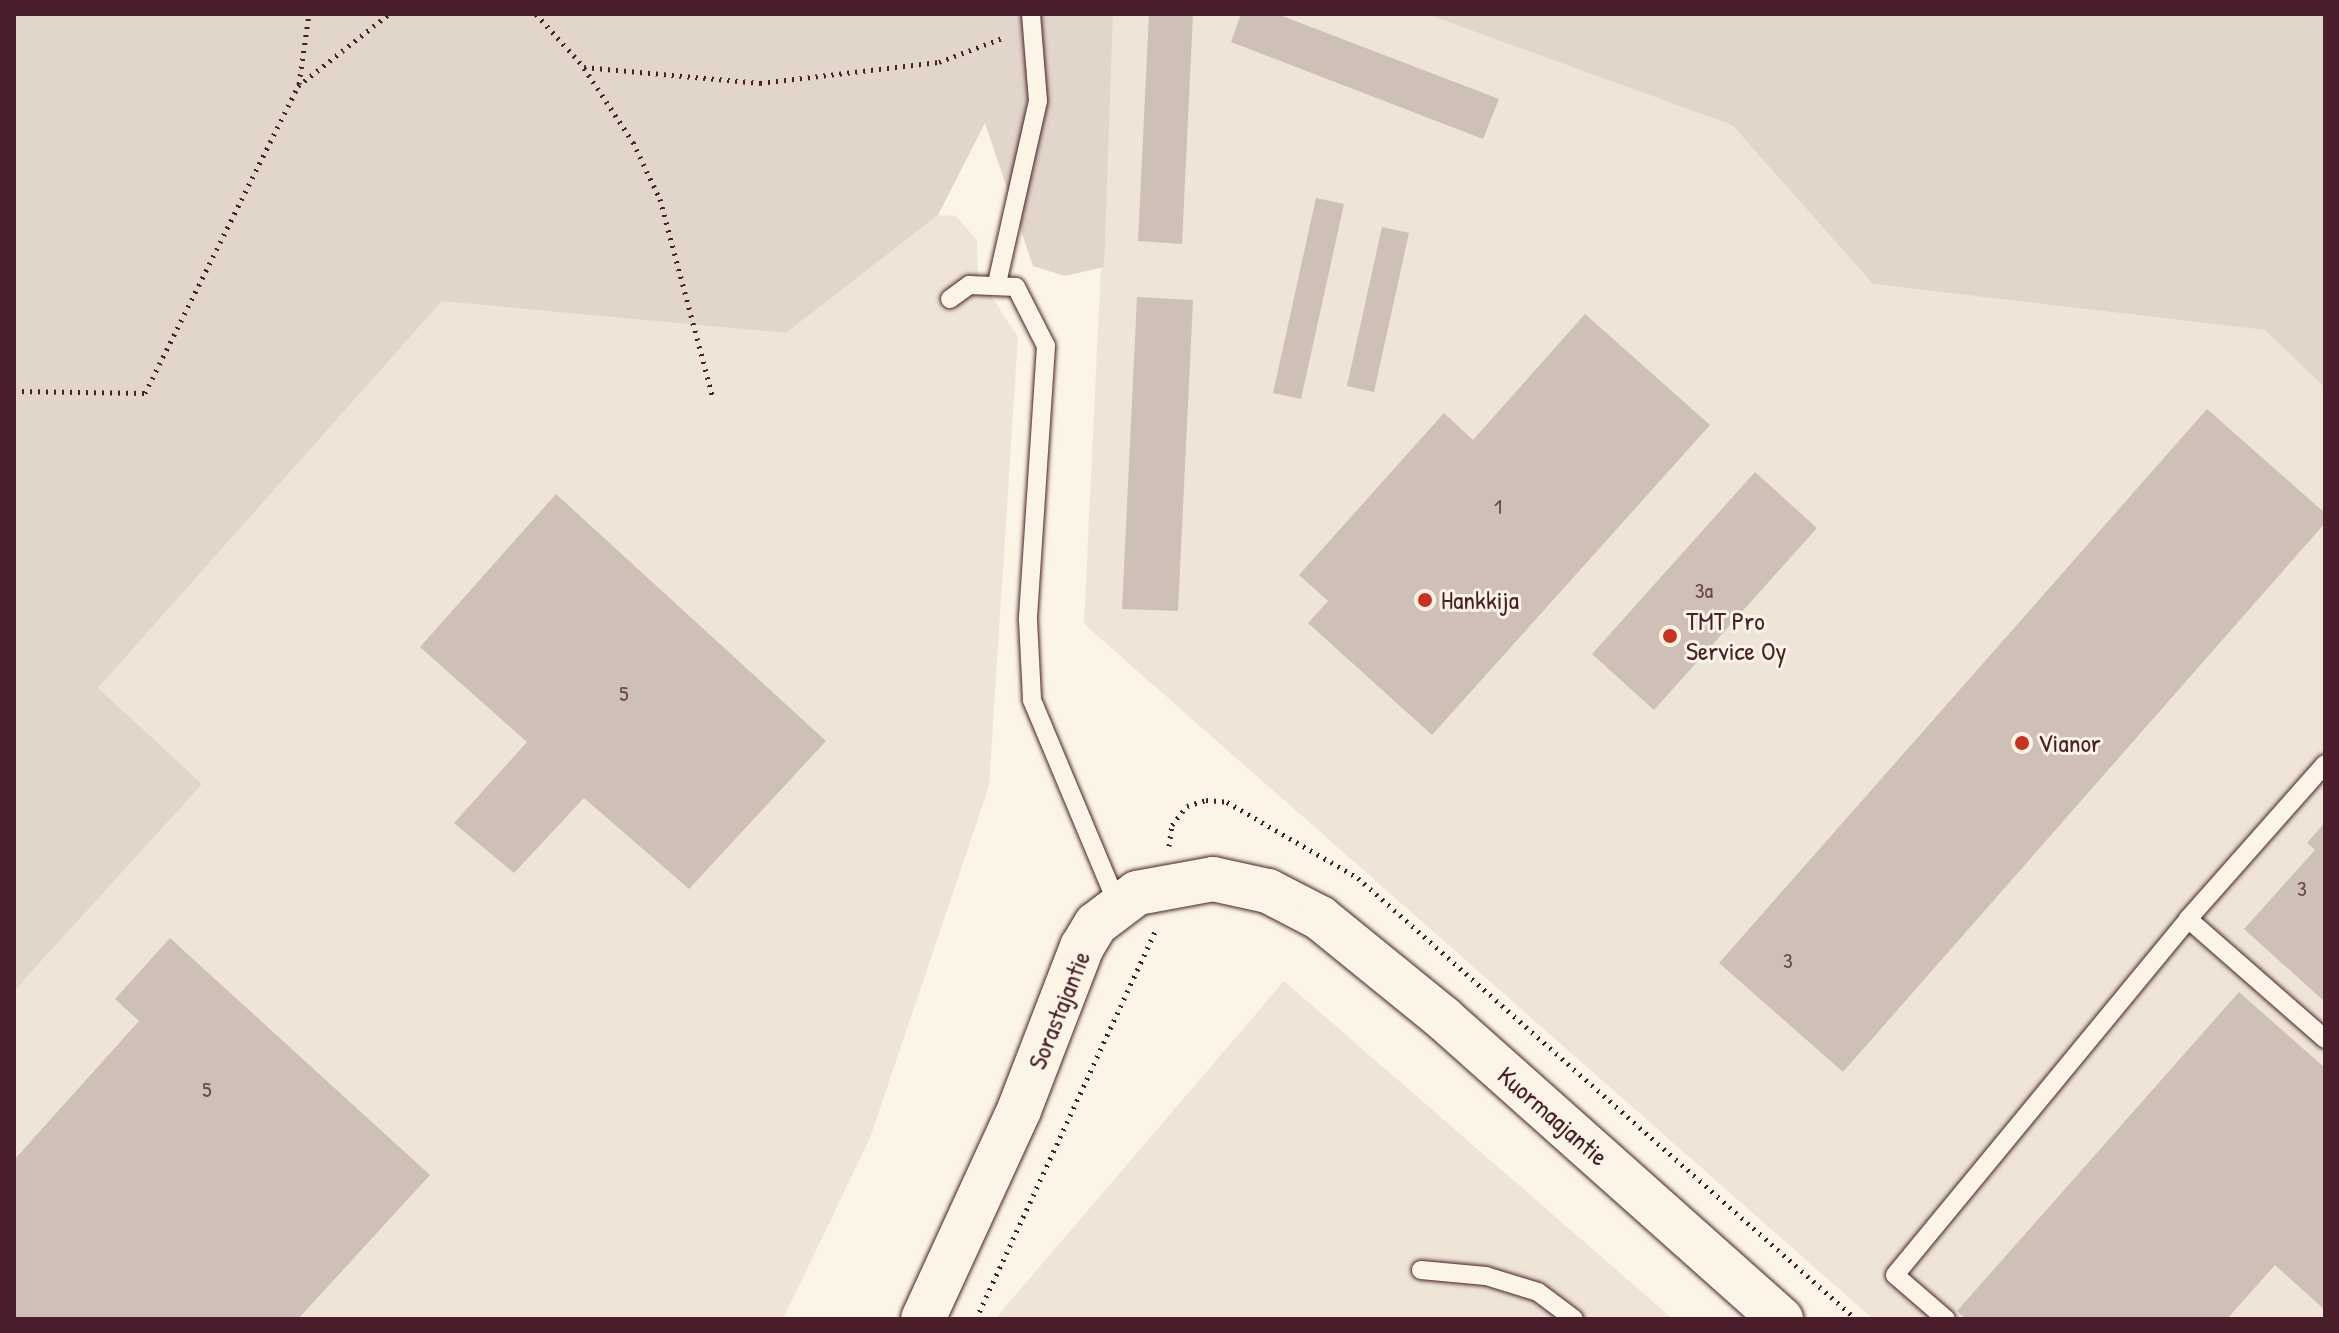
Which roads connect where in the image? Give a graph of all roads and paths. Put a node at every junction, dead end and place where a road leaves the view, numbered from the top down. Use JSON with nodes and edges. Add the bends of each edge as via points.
{"nodes":[{"id":1,"x":309,"y":14,"type":"edge"},
{"id":2,"x":389,"y":14,"type":"edge"},
{"id":3,"x":536,"y":14,"type":"edge"},
{"id":4,"x":1031,"y":20,"type":"edge"},
{"id":5,"x":584,"y":67,"type":"junction"},
{"id":6,"x":298,"y":86,"type":"junction"},
{"id":7,"x":997,"y":283,"type":"junction"},
{"id":8,"x":950,"y":299,"type":"dead end"},
{"id":9,"x":14,"y":391,"type":"edge"},
{"id":10,"x":712,"y":395,"type":"dead end"},
{"id":11,"x":2325,"y":764,"type":"edge"},
{"id":12,"x":1165,"y":886,"type":"junction"},
{"id":13,"x":1118,"y":906,"type":"junction"},
{"id":14,"x":1320,"y":918,"type":"joint"},
{"id":15,"x":2188,"y":919,"type":"junction"},
{"id":16,"x":2325,"y":1039,"type":"edge"},
{"id":17,"x":1421,"y":1270,"type":"dead end"},
{"id":18,"x":923,"y":1319,"type":"edge"},
{"id":19,"x":976,"y":1319,"type":"edge"},
{"id":20,"x":1574,"y":1319,"type":"edge"},
{"id":21,"x":1781,"y":1319,"type":"edge"},
{"id":22,"x":1856,"y":1319,"type":"edge"},
{"id":23,"x":1946,"y":1319,"type":"edge"}],
"edges":[{"from":1,"to":6,"type":"path"},
{"from":2,"to":6,"type":"path"},
{"from":3,"to":5,"type":"path"},
{"from":4,"to":5,"type":"path","via":[[939,62],[760,83]]},
{"from":4,"to":7,"type":"lane","via":[[1038,101]]},
{"from":5,"to":10,"type":"path","via":[[633,142],[660,199]]},
{"from":6,"to":9,"type":"path","via":[[145,393]]},
{"from":7,"to":8,"type":"lane","via":[[969,285]]},
{"from":7,"to":13,"type":"lane","via":[[1016,287],[1046,346],[1028,666],[1032,700]]},
{"from":11,"to":15,"type":"lane"},
{"from":12,"to":13,"type":"street","name":"Sorastajantie","via":[[1137,893]]},
{"from":12,"to":14,"type":"street","name":"Sorastajantie","via":[[1213,879],[1241,882]]},
{"from":12,"to":19,"type":"path","via":[[1152,943]]},
{"from":12,"to":22,"type":"path","via":[[1172,825],[1187,806],[1206,800],[1238,808],[1358,878]]},
{"from":13,"to":18,"type":"street","name":"Sorastajantie","via":[[1096,924],[1082,947],[1019,1110]]},
{"from":14,"to":21,"type":"street","name":"Kuormaajantie","via":[[1443,1018]]},
{"from":15,"to":16,"type":"lane"},
{"from":15,"to":23,"type":"lane","via":[[1895,1275]]},
{"from":17,"to":20,"type":"lane","via":[[1486,1276],[1538,1292]]}]}
